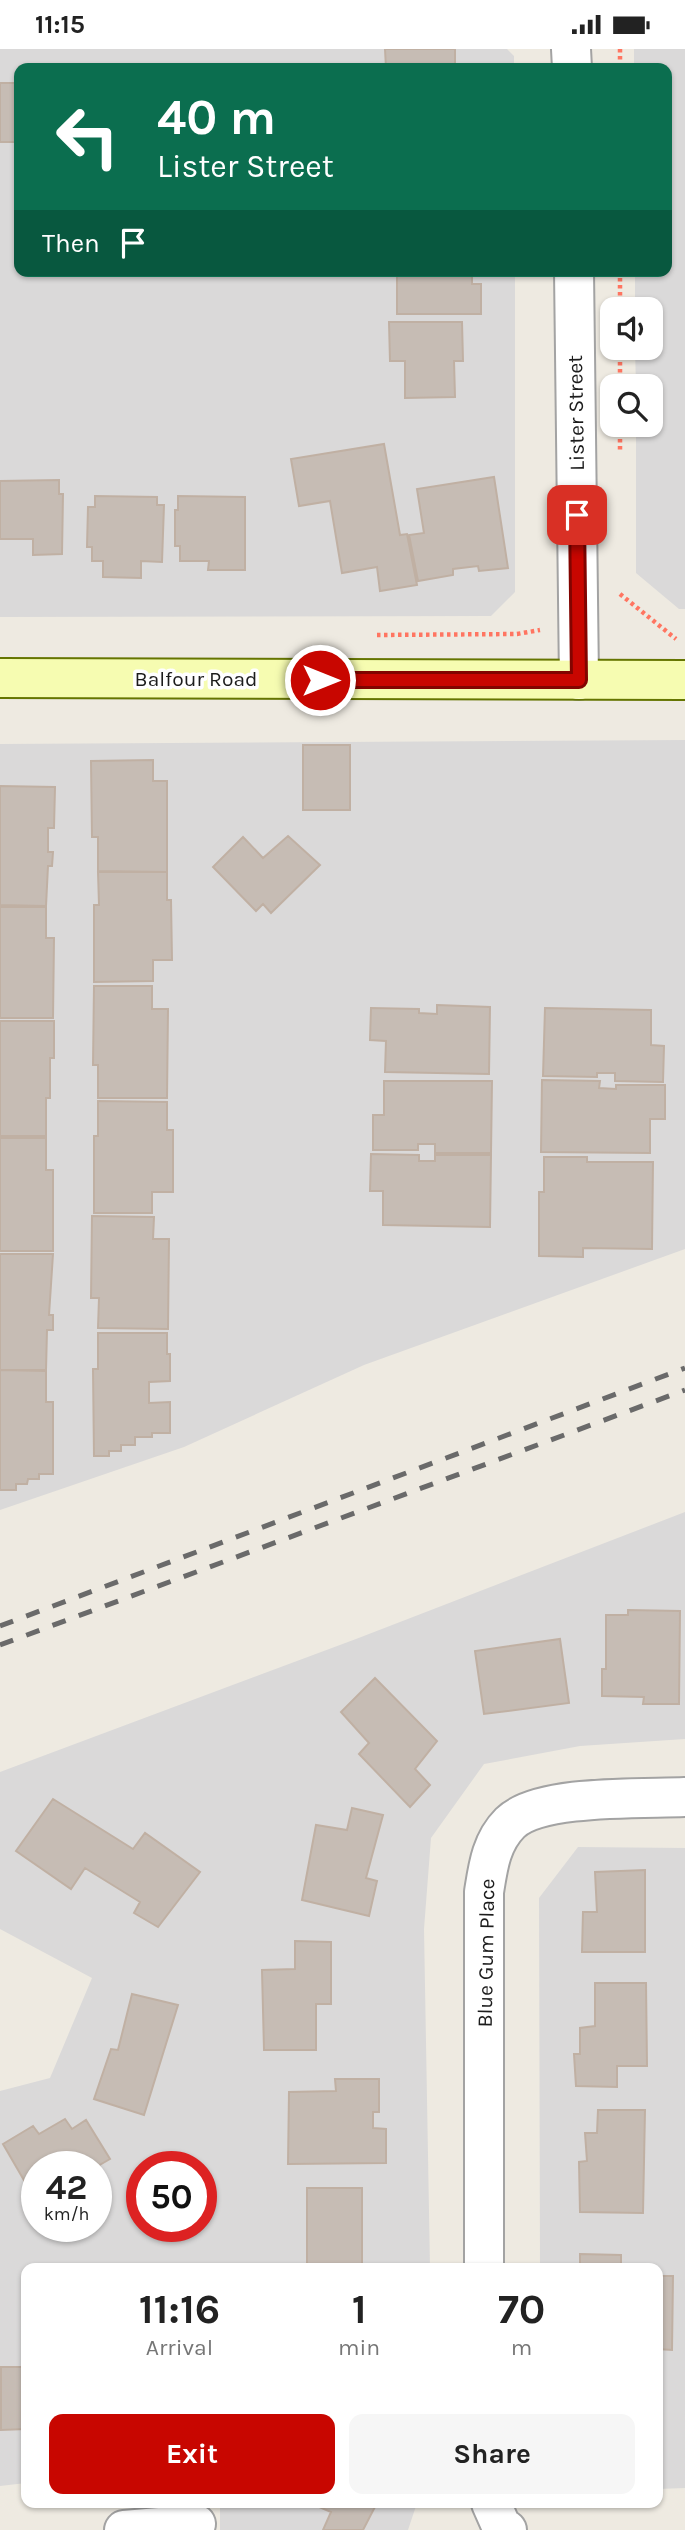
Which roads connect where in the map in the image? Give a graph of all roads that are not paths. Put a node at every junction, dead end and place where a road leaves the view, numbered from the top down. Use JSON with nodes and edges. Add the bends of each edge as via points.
{"nodes":[{"id":1,"x":574,"y":277,"type":"edge"},
{"id":2,"x":0,"y":678,"type":"edge"},
{"id":3,"x":579,"y":680,"type":"junction"},
{"id":4,"x":685,"y":680,"type":"edge"},
{"id":5,"x":685,"y":1797,"type":"edge"},
{"id":6,"x":484,"y":2263,"type":"edge"},
{"id":7,"x":493,"y":2508,"type":"edge"},
{"id":8,"x":196,"y":2524,"type":"dead end"},
{"id":9,"x":124,"y":2530,"type":"edge"},
{"id":10,"x":507,"y":2530,"type":"edge"}],
"edges":[{"from":1,"to":3,"type":"street","name":"Lister Street"},
{"from":2,"to":3,"type":"main road","name":"Balfour Road"},
{"from":3,"to":4,"type":"main road","name":"Balfour Road"},
{"from":5,"to":6,"type":"street","name":"Blue Gum Place","via":[[546,1805],[511,1822],[490,1853],[484,1892]]},
{"from":7,"to":10,"type":"street"},
{"from":8,"to":9,"type":"street"}]}
